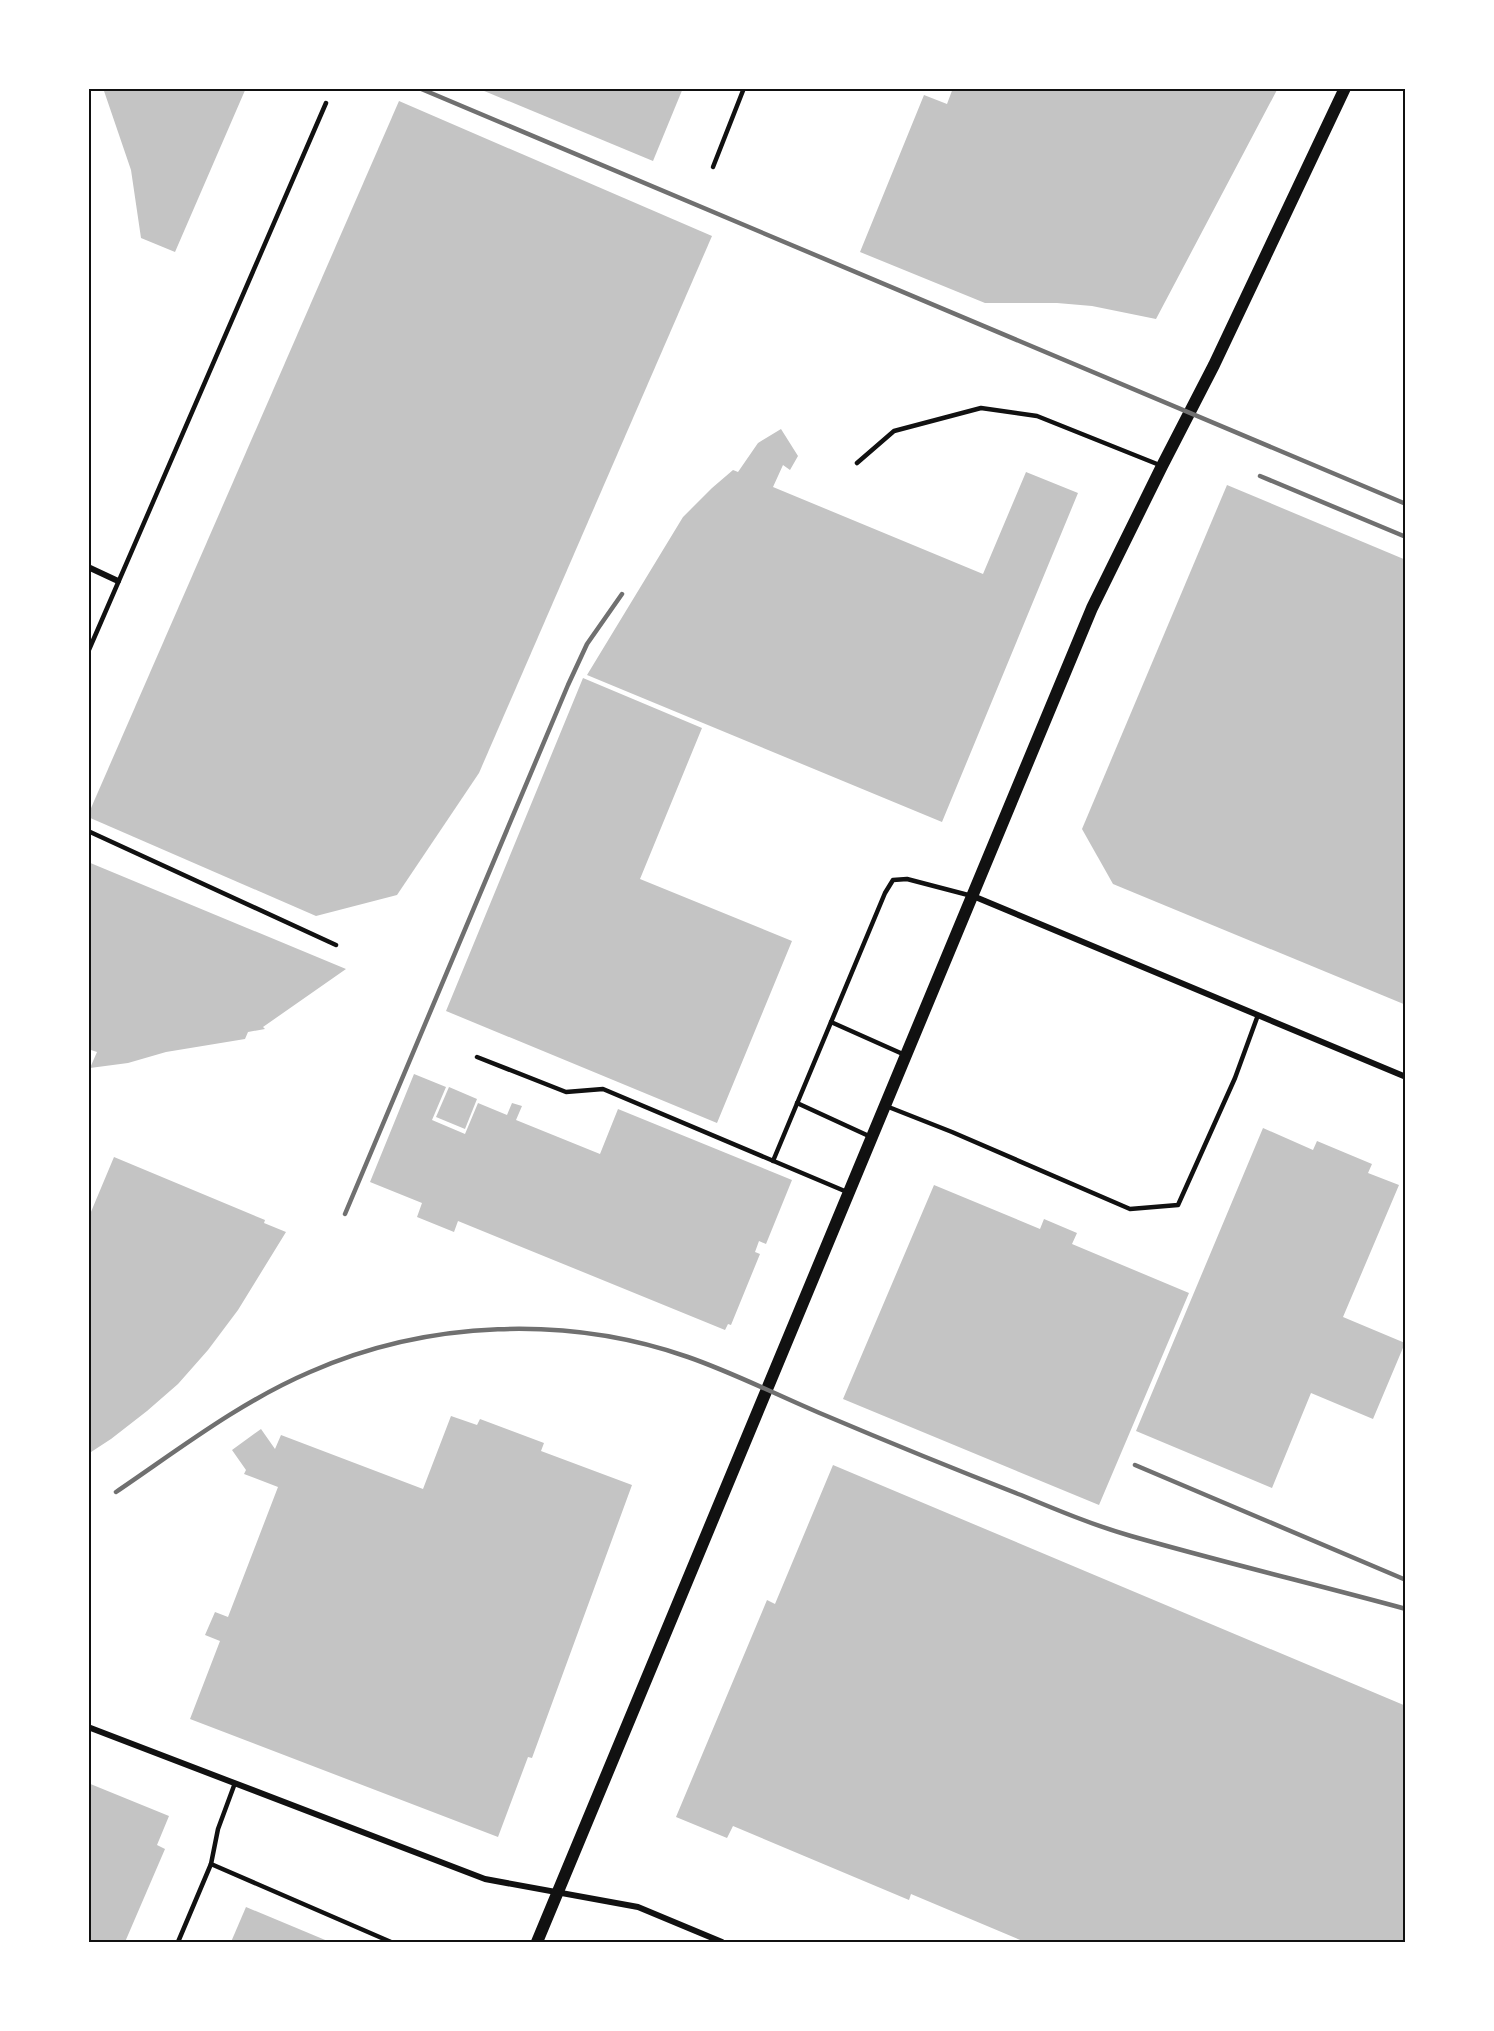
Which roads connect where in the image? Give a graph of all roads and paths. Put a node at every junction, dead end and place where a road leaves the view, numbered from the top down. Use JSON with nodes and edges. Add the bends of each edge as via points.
{"nodes":[{"id":1,"x":744,"y":88,"type":"edge"},
{"id":2,"x":1345,"y":88,"type":"edge"},
{"id":3,"x":326,"y":103,"type":"dead end"},
{"id":4,"x":713,"y":167,"type":"dead end"},
{"id":5,"x":857,"y":463,"type":"dead end"},
{"id":6,"x":1162,"y":466,"type":"junction"},
{"id":7,"x":88,"y":567,"type":"edge"},
{"id":8,"x":118,"y":581,"type":"junction"},
{"id":9,"x":88,"y":652,"type":"edge"},
{"id":10,"x":88,"y":831,"type":"edge"},
{"id":11,"x":973,"y":896,"type":"junction"},
{"id":12,"x":336,"y":945,"type":"dead end"},
{"id":13,"x":1258,"y":1015,"type":"junction"},
{"id":14,"x":831,"y":1022,"type":"junction"},
{"id":15,"x":906,"y":1056,"type":"junction"},
{"id":16,"x":477,"y":1057,"type":"dead end"},
{"id":17,"x":1406,"y":1077,"type":"edge"},
{"id":18,"x":797,"y":1104,"type":"junction"},
{"id":19,"x":886,"y":1106,"type":"junction"},
{"id":20,"x":872,"y":1138,"type":"junction"},
{"id":21,"x":773,"y":1161,"type":"junction"},
{"id":22,"x":849,"y":1193,"type":"junction"},
{"id":23,"x":88,"y":1727,"type":"edge"},
{"id":24,"x":235,"y":1783,"type":"junction"},
{"id":25,"x":211,"y":1864,"type":"junction"},
{"id":26,"x":559,"y":1893,"type":"junction"},
{"id":27,"x":178,"y":1942,"type":"edge"},
{"id":28,"x":391,"y":1942,"type":"edge"},
{"id":29,"x":537,"y":1942,"type":"edge"},
{"id":30,"x":722,"y":1942,"type":"edge"}],
"edges":[{"from":1,"to":4,"type":"lane"},
{"from":2,"to":6,"type":"main road"},
{"from":3,"to":8,"type":"lane"},
{"from":5,"to":6,"type":"lane","via":[[894,431],[981,408],[1037,416]]},
{"from":6,"to":11,"type":"main road","via":[[1092,608]]},
{"from":7,"to":8,"type":"street"},
{"from":8,"to":9,"type":"lane"},
{"from":10,"to":12,"type":"lane"},
{"from":11,"to":13,"type":"street"},
{"from":11,"to":14,"type":"lane","via":[[908,879],[893,880]]},
{"from":11,"to":15,"type":"main road"},
{"from":13,"to":17,"type":"street"},
{"from":13,"to":19,"type":"lane","via":[[1235,1078],[1178,1205],[1130,1209]]},
{"from":14,"to":15,"type":"lane"},
{"from":14,"to":18,"type":"lane"},
{"from":15,"to":19,"type":"main road"},
{"from":16,"to":21,"type":"lane","via":[[566,1092],[603,1089]]},
{"from":18,"to":20,"type":"lane"},
{"from":18,"to":21,"type":"lane"},
{"from":19,"to":20,"type":"main road"},
{"from":20,"to":22,"type":"main road"},
{"from":21,"to":22,"type":"lane"},
{"from":22,"to":26,"type":"main road"},
{"from":23,"to":24,"type":"street"},
{"from":24,"to":25,"type":"lane","via":[[218,1828]]},
{"from":24,"to":26,"type":"street","via":[[484,1879]]},
{"from":25,"to":27,"type":"lane"},
{"from":25,"to":28,"type":"lane"},
{"from":26,"to":29,"type":"main road"},
{"from":26,"to":30,"type":"street","via":[[638,1907]]}]}
